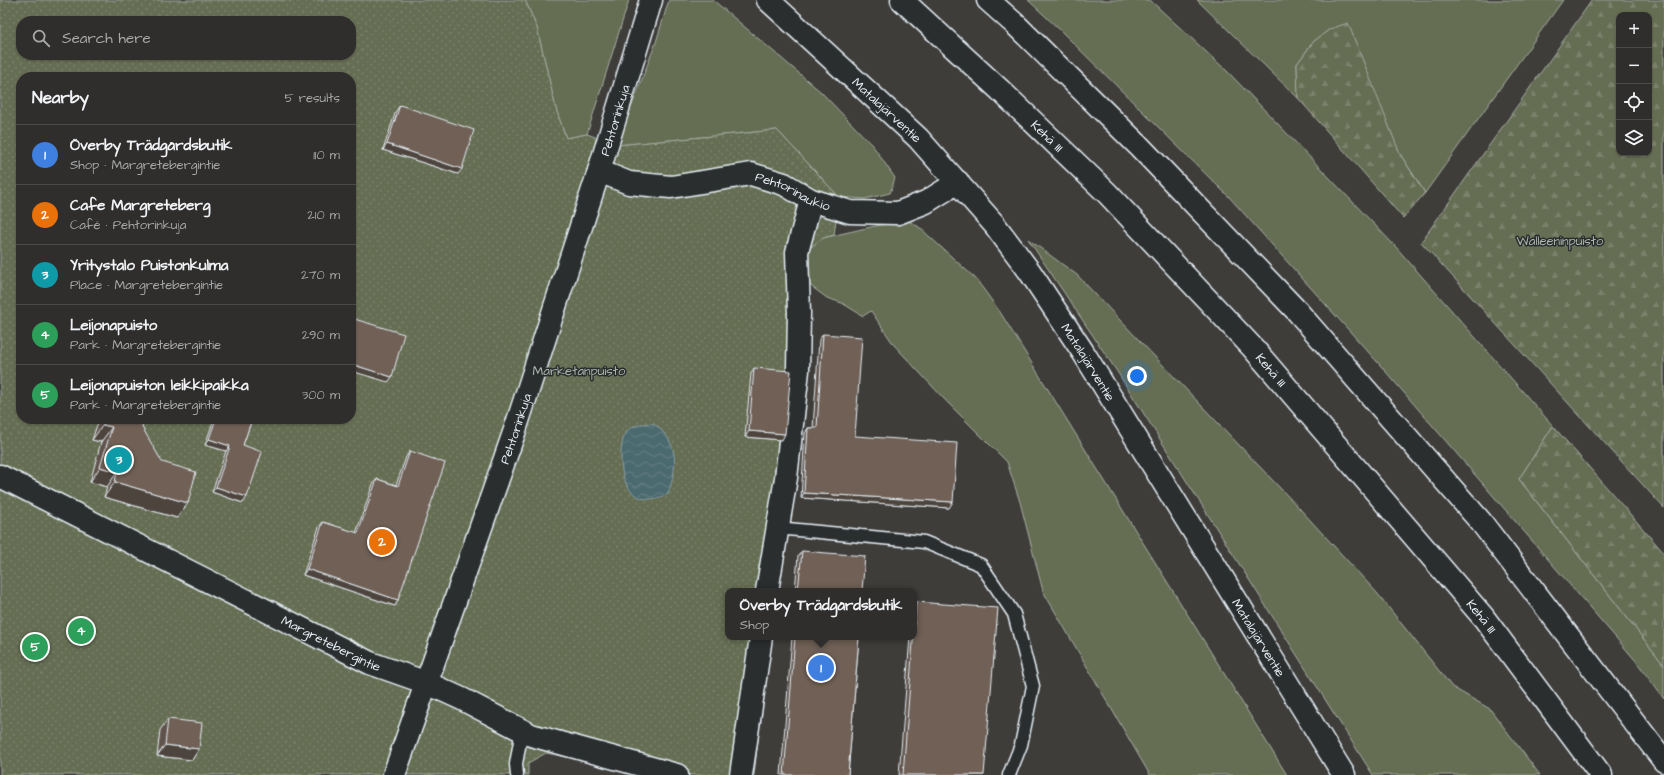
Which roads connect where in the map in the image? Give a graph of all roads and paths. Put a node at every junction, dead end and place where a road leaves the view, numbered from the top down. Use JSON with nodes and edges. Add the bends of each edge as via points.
{"nodes":[{"id":1,"x":651,"y":0,"type":"edge"},
{"id":2,"x":768,"y":0,"type":"edge"},
{"id":3,"x":902,"y":0,"type":"edge"},
{"id":4,"x":988,"y":0,"type":"edge"},
{"id":5,"x":599,"y":171,"type":"junction"},
{"id":6,"x":958,"y":182,"type":"junction"},
{"id":7,"x":811,"y":200,"type":"junction"},
{"id":8,"x":0,"y":476,"type":"edge"},
{"id":9,"x":777,"y":528,"type":"junction"},
{"id":10,"x":768,"y":588,"type":"edge"},
{"id":11,"x":761,"y":640,"type":"edge"},
{"id":12,"x":427,"y":682,"type":"junction"},
{"id":13,"x":522,"y":730,"type":"junction"},
{"id":14,"x":1664,"y":761,"type":"edge"},
{"id":15,"x":394,"y":775,"type":"edge"},
{"id":16,"x":516,"y":775,"type":"edge"},
{"id":17,"x":677,"y":775,"type":"edge"},
{"id":18,"x":741,"y":775,"type":"edge"},
{"id":19,"x":1009,"y":775,"type":"edge"},
{"id":20,"x":1344,"y":775,"type":"edge"},
{"id":21,"x":1602,"y":775,"type":"edge"}],
"edges":[{"from":1,"to":5,"type":"main road","name":"Pehtorinkuja"},
{"from":2,"to":6,"type":"main road","name":"Matalajärventie","via":[[918,138]]},
{"from":3,"to":21,"type":"main road","name":"Kehä III","via":[[1107,193],[1253,348],[1484,618]]},
{"from":4,"to":14,"type":"main road","via":[[1140,147],[1297,311],[1481,522]]},
{"from":5,"to":7,"type":"main road","name":"Pehtorinaukio","via":[[629,183],[671,187],[751,174],[784,184]]},
{"from":5,"to":12,"type":"main road","name":"Pehtorinkuja","via":[[515,430]]},
{"from":6,"to":7,"type":"main road","name":"Pehtorinaukio","via":[[926,202],[898,213],[850,212]]},
{"from":6,"to":20,"type":"main road","name":"Matalajärventie","via":[[1030,272],[1083,352]]},
{"from":7,"to":9,"type":"main road","via":[[797,252],[798,370],[786,478]]},
{"from":8,"to":12,"type":"main road","name":"Margretebergintie","via":[[370,663]]},
{"from":9,"to":10,"type":"main road"},
{"from":9,"to":19,"type":"lane","via":[[924,542],[981,565],[1014,614],[1033,686],[1021,745]]},
{"from":11,"to":18,"type":"main road"},
{"from":12,"to":13,"type":"main road","name":"Margretebergintie"},
{"from":12,"to":15,"type":"main road","name":"Pehtorinkuja"},
{"from":13,"to":16,"type":"lane"},
{"from":13,"to":17,"type":"main road","name":"Margretebergintie","via":[[531,735]]}]}
